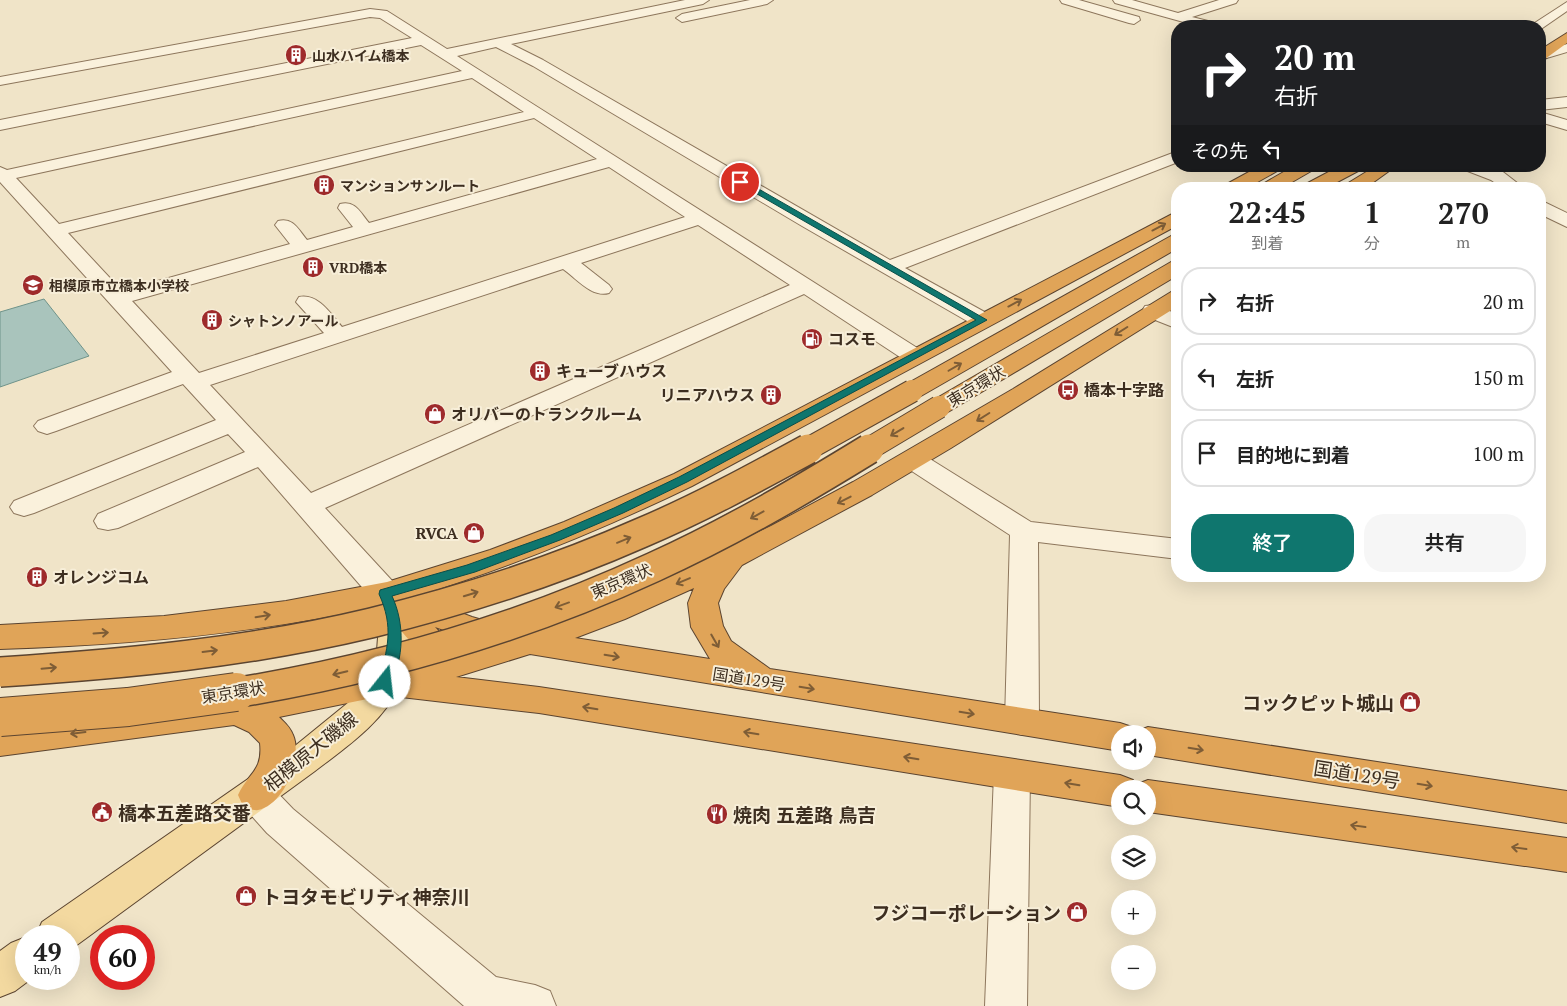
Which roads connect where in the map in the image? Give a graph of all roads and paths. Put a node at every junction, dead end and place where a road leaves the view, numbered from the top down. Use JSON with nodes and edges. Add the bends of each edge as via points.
{"nodes":[{"id":1,"x":703,"y":0,"type":"edge"},
{"id":2,"x":767,"y":0,"type":"edge"},
{"id":3,"x":1066,"y":0,"type":"edge"},
{"id":4,"x":1119,"y":0,"type":"edge"},
{"id":5,"x":1232,"y":0,"type":"edge"},
{"id":6,"x":1567,"y":6,"type":"edge"},
{"id":7,"x":1177,"y":17,"type":"junction"},
{"id":8,"x":673,"y":20,"type":"dead end"},
{"id":9,"x":1188,"y":20,"type":"edge"},
{"id":10,"x":1545,"y":20,"type":"edge"},
{"id":11,"x":1567,"y":20,"type":"edge"},
{"id":12,"x":1133,"y":22,"type":"dead end"},
{"id":13,"x":1546,"y":32,"type":"edge"},
{"id":14,"x":1567,"y":37,"type":"edge"},
{"id":15,"x":424,"y":40,"type":"junction"},
{"id":16,"x":498,"y":43,"type":"junction"},
{"id":17,"x":1567,"y":48,"type":"edge"},
{"id":18,"x":1546,"y":52,"type":"edge"},
{"id":19,"x":445,"y":54,"type":"junction"},
{"id":20,"x":1546,"y":54,"type":"edge"},
{"id":21,"x":474,"y":73,"type":"junction"},
{"id":22,"x":0,"y":81,"type":"edge"},
{"id":23,"x":1567,"y":102,"type":"edge"},
{"id":24,"x":1546,"y":104,"type":"edge"},
{"id":25,"x":537,"y":113,"type":"junction"},
{"id":26,"x":1546,"y":119,"type":"edge"},
{"id":27,"x":0,"y":125,"type":"edge"},
{"id":28,"x":1567,"y":125,"type":"edge"},
{"id":29,"x":1171,"y":159,"type":"edge"},
{"id":30,"x":611,"y":161,"type":"junction"},
{"id":31,"x":1262,"y":172,"type":"edge"},
{"id":32,"x":1297,"y":172,"type":"edge"},
{"id":33,"x":1343,"y":172,"type":"edge"},
{"id":34,"x":1378,"y":172,"type":"edge"},
{"id":35,"x":1487,"y":172,"type":"edge"},
{"id":36,"x":1,"y":174,"type":"edge"},
{"id":37,"x":1244,"y":182,"type":"edge"},
{"id":38,"x":1279,"y":182,"type":"edge"},
{"id":39,"x":1323,"y":182,"type":"edge"},
{"id":40,"x":1362,"y":182,"type":"edge"},
{"id":41,"x":1506,"y":182,"type":"edge"},
{"id":42,"x":11,"y":199,"type":"edge"},
{"id":43,"x":347,"y":208,"type":"dead end"},
{"id":44,"x":1546,"y":209,"type":"edge"},
{"id":45,"x":700,"y":218,"type":"junction"},
{"id":46,"x":1171,"y":221,"type":"edge"},
{"id":47,"x":1567,"y":221,"type":"edge"},
{"id":48,"x":285,"y":225,"type":"dead end"},
{"id":49,"x":365,"y":230,"type":"junction"},
{"id":50,"x":54,"y":231,"type":"junction"},
{"id":51,"x":1171,"y":244,"type":"edge"},
{"id":52,"x":302,"y":247,"type":"junction"},
{"id":53,"x":566,"y":262,"type":"junction"},
{"id":54,"x":889,"y":267,"type":"junction"},
{"id":55,"x":1171,"y":270,"type":"edge"},
{"id":56,"x":805,"y":286,"type":"junction"},
{"id":57,"x":602,"y":288,"type":"dead end"},
{"id":58,"x":116,"y":299,"type":"junction"},
{"id":59,"x":1171,"y":300,"type":"edge"},
{"id":60,"x":307,"y":302,"type":"dead end"},
{"id":61,"x":1153,"y":311,"type":"junction"},
{"id":62,"x":1171,"y":319,"type":"edge"},
{"id":63,"x":982,"y":320,"type":"junction"},
{"id":64,"x":338,"y":335,"type":"junction"},
{"id":65,"x":914,"y":356,"type":"junction"},
{"id":66,"x":191,"y":378,"type":"junction"},
{"id":67,"x":232,"y":423,"type":"junction"},
{"id":68,"x":47,"y":426,"type":"dead end"},
{"id":69,"x":262,"y":455,"type":"junction"},
{"id":70,"x":913,"y":460,"type":"junction"},
{"id":71,"x":307,"y":505,"type":"junction"},
{"id":72,"x":24,"y":507,"type":"dead end"},
{"id":73,"x":108,"y":522,"type":"dead end"},
{"id":74,"x":1024,"y":531,"type":"junction"},
{"id":75,"x":1171,"y":548,"type":"edge"},
{"id":76,"x":738,"y":554,"type":"junction"},
{"id":77,"x":385,"y":594,"type":"junction"},
{"id":78,"x":0,"y":637,"type":"edge"},
{"id":79,"x":529,"y":642,"type":"junction"},
{"id":80,"x":456,"y":664,"type":"junction"},
{"id":81,"x":0,"y":672,"type":"edge"},
{"id":82,"x":764,"y":681,"type":"junction"},
{"id":83,"x":385,"y":682,"type":"junction"},
{"id":84,"x":539,"y":700,"type":"junction"},
{"id":85,"x":239,"y":712,"type":"junction"},
{"id":86,"x":0,"y":717,"type":"edge"},
{"id":87,"x":1022,"y":721,"type":"junction"},
{"id":88,"x":1111,"y":735,"type":"edge"},
{"id":89,"x":0,"y":742,"type":"edge"},
{"id":90,"x":1156,"y":742,"type":"edge"},
{"id":91,"x":1012,"y":774,"type":"junction"},
{"id":92,"x":1111,"y":790,"type":"edge"},
{"id":93,"x":256,"y":795,"type":"junction"},
{"id":94,"x":1156,"y":797,"type":"edge"},
{"id":95,"x":1567,"y":807,"type":"edge"},
{"id":96,"x":1567,"y":855,"type":"edge"},
{"id":97,"x":72,"y":925,"type":"edge"},
{"id":98,"x":15,"y":966,"type":"edge"},
{"id":99,"x":0,"y":976,"type":"edge"},
{"id":100,"x":481,"y":1002,"type":"edge"},
{"id":101,"x":535,"y":1006,"type":"edge"},
{"id":102,"x":1006,"y":1006,"type":"edge"}],
"edges":[{"from":1,"to":16,"type":"street"},
{"from":2,"to":8,"type":"street"},
{"from":3,"to":12,"type":"street"},
{"from":4,"to":7,"type":"street"},
{"from":5,"to":7,"type":"street"},
{"from":6,"to":10,"type":"street"},
{"from":7,"to":9,"type":"street"},
{"from":11,"to":13,"type":"highway"},
{"from":14,"to":18,"type":"highway"},
{"from":15,"to":19,"type":"street"},
{"from":15,"to":22,"type":"street","via":[[383,14],[370,13]]},
{"from":15,"to":27,"type":"street"},
{"from":16,"to":19,"type":"street"},
{"from":16,"to":54,"type":"street","via":[[542,57],[800,217]]},
{"from":17,"to":20,"type":"street"},
{"from":19,"to":21,"type":"street"},
{"from":21,"to":25,"type":"street"},
{"from":21,"to":36,"type":"street"},
{"from":23,"to":24,"type":"street"},
{"from":25,"to":30,"type":"street"},
{"from":25,"to":50,"type":"street"},
{"from":26,"to":28,"type":"street"},
{"from":29,"to":54,"type":"street"},
{"from":30,"to":45,"type":"street"},
{"from":30,"to":49,"type":"street"},
{"from":31,"to":37,"type":"highway"},
{"from":32,"to":38,"type":"highway"},
{"from":33,"to":39,"type":"highway"},
{"from":34,"to":40,"type":"highway"},
{"from":35,"to":41,"type":"street"},
{"from":36,"to":42,"type":"street"},
{"from":42,"to":50,"type":"street"},
{"from":43,"to":49,"type":"street"},
{"from":44,"to":47,"type":"street"},
{"from":45,"to":53,"type":"street"},
{"from":45,"to":56,"type":"street"},
{"from":63,"to":46,"type":"highway","one_way":true},
{"from":48,"to":52,"type":"street"},
{"from":49,"to":52,"type":"street"},
{"from":50,"to":58,"type":"street"},
{"from":81,"to":51,"type":"highway","name":"東京環状","one_way":true,"bridge":true,"via":[[134,661],[344,629],[489,589],[572,562],[643,533],[765,472]]},
{"from":52,"to":58,"type":"street"},
{"from":53,"to":57,"type":"street"},
{"from":53,"to":64,"type":"street"},
{"from":54,"to":63,"type":"street"},
{"from":55,"to":86,"type":"highway","name":"東京環状","one_way":true,"bridge":true,"via":[[797,492],[672,560],[602,590],[518,621],[340,673],[245,692],[141,706]]},
{"from":56,"to":65,"type":"street"},
{"from":56,"to":71,"type":"street"},
{"from":58,"to":66,"type":"street"},
{"from":59,"to":61,"type":"highway"},
{"from":60,"to":64,"type":"street"},
{"from":61,"to":62,"type":"street"},
{"from":61,"to":70,"type":"highway","one_way":true},
{"from":63,"to":65,"type":"highway"},
{"from":64,"to":66,"type":"street"},
{"from":65,"to":77,"type":"highway","via":[[683,480],[618,511],[471,568]]},
{"from":66,"to":67,"type":"street"},
{"from":66,"to":68,"type":"street"},
{"from":67,"to":69,"type":"street"},
{"from":67,"to":72,"type":"street"},
{"from":69,"to":71,"type":"street"},
{"from":69,"to":73,"type":"street"},
{"from":70,"to":74,"type":"street"},
{"from":70,"to":76,"type":"highway","one_way":true,"via":[[850,497]]},
{"from":71,"to":77,"type":"street"},
{"from":74,"to":75,"type":"street"},
{"from":74,"to":87,"type":"street"},
{"from":76,"to":79,"type":"highway","one_way":true,"via":[[631,603]]},
{"from":76,"to":82,"type":"highway","one_way":true,"via":[[720,570],[710,585],[703,603],[707,627],[720,650]]},
{"from":78,"to":77,"type":"highway","one_way":true,"via":[[199,626]]},
{"from":77,"to":79,"type":"highway","name":"国道129号","via":[[463,626]]},
{"from":77,"to":80,"type":"highway","via":[[440,654]]},
{"from":77,"to":83,"type":"main road","name":"相模原大磯線","via":[[396,631]]},
{"from":79,"to":80,"type":"highway"},
{"from":79,"to":82,"type":"highway","name":"国道129号","one_way":true},
{"from":80,"to":83,"type":"highway"},
{"from":80,"to":84,"type":"highway"},
{"from":82,"to":87,"type":"highway","name":"国道129号","one_way":true},
{"from":83,"to":84,"type":"highway"},
{"from":83,"to":85,"type":"highway"},
{"from":83,"to":93,"type":"main road","name":"相模原大磯線","via":[[334,735]]},
{"from":91,"to":84,"type":"highway","one_way":true},
{"from":85,"to":89,"type":"highway","one_way":true},
{"from":85,"to":93,"type":"highway","via":[[260,722],[277,737],[280,756],[275,770]]},
{"from":87,"to":88,"type":"highway","name":"国道129号"},
{"from":90,"to":95,"type":"highway","name":"国道129号","one_way":true},
{"from":92,"to":91,"type":"highway","one_way":true},
{"from":91,"to":102,"type":"street"},
{"from":93,"to":97,"type":"main road","name":"相模原大磯線"},
{"from":93,"to":100,"type":"street","via":[[280,821]]},
{"from":96,"to":94,"type":"highway","one_way":true},
{"from":98,"to":99,"type":"main road"},
{"from":100,"to":101,"type":"street"}]}
